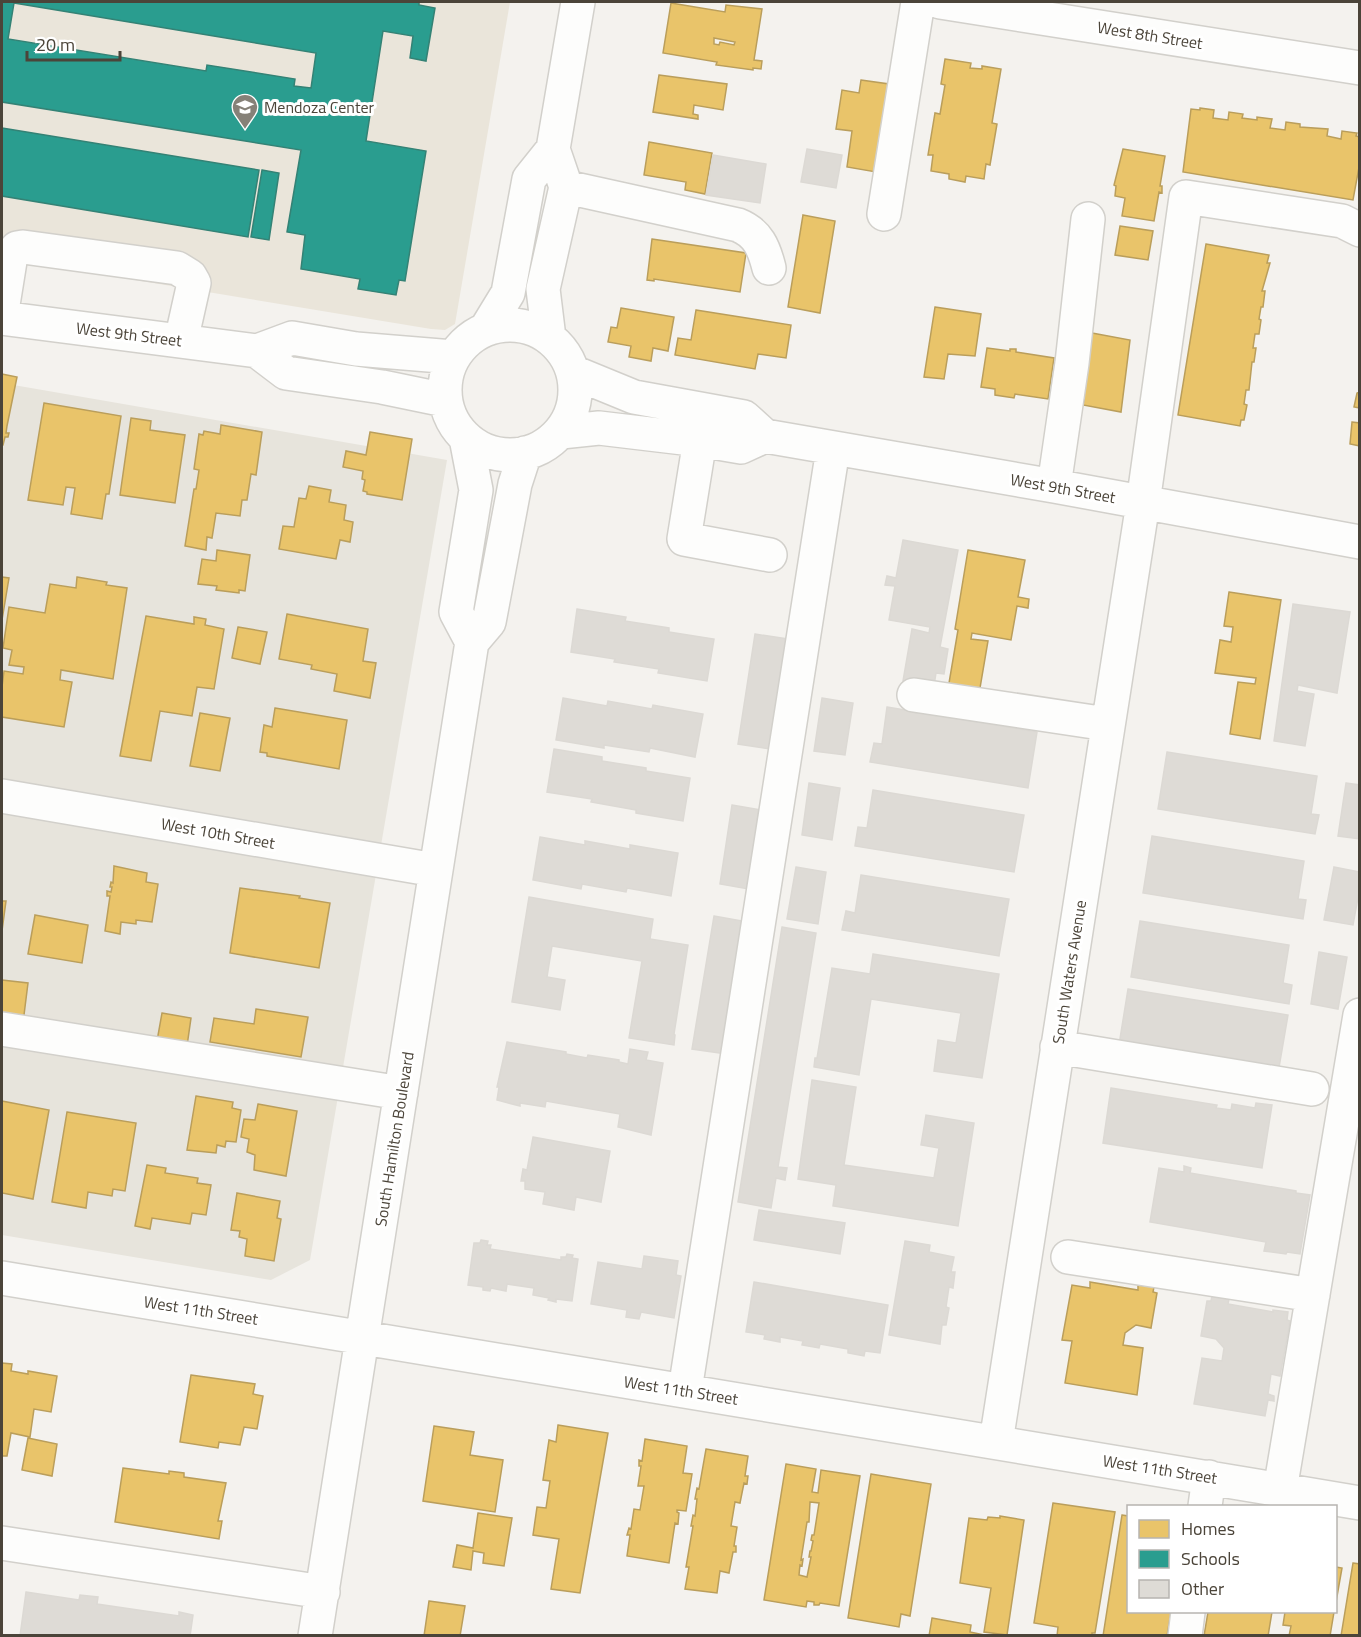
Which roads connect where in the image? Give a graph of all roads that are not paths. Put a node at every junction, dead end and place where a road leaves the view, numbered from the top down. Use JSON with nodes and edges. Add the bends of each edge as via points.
{"nodes":[{"id":1,"x":578,"y":2,"type":"edge"},
{"id":2,"x":918,"y":2,"type":"edge"},
{"id":3,"x":940,"y":2,"type":"edge"},
{"id":4,"x":1359,"y":68,"type":"edge"},
{"id":5,"x":553,"y":149,"type":"junction"},
{"id":6,"x":566,"y":187,"type":"junction"},
{"id":7,"x":884,"y":214,"type":"dead end"},
{"id":8,"x":1088,"y":219,"type":"dead end"},
{"id":9,"x":1359,"y":230,"type":"edge"},
{"id":10,"x":769,"y":268,"type":"dead end"},
{"id":11,"x":2,"y":311,"type":"edge"},
{"id":12,"x":2,"y":318,"type":"edge"},
{"id":13,"x":486,"y":329,"type":"junction"},
{"id":14,"x":549,"y":338,"type":"junction"},
{"id":15,"x":181,"y":341,"type":"junction"},
{"id":16,"x":257,"y":351,"type":"junction"},
{"id":17,"x":453,"y":357,"type":"junction"},
{"id":18,"x":573,"y":372,"type":"junction"},
{"id":19,"x":445,"y":400,"type":"junction"},
{"id":20,"x":561,"y":432,"type":"junction"},
{"id":21,"x":765,"y":436,"type":"junction"},
{"id":22,"x":466,"y":438,"type":"junction"},
{"id":23,"x":700,"y":440,"type":"junction"},
{"id":24,"x":833,"y":449,"type":"junction"},
{"id":25,"x":525,"y":453,"type":"junction"},
{"id":26,"x":1054,"y":486,"type":"junction"},
{"id":27,"x":1143,"y":502,"type":"junction"},
{"id":28,"x":1359,"y":542,"type":"edge"},
{"id":29,"x":770,"y":555,"type":"dead end"},
{"id":30,"x":472,"y":642,"type":"junction"},
{"id":31,"x":914,"y":695,"type":"dead end"},
{"id":32,"x":1107,"y":724,"type":"junction"},
{"id":33,"x":2,"y":796,"type":"edge"},
{"id":34,"x":435,"y":870,"type":"junction"},
{"id":35,"x":1359,"y":1016,"type":"edge"},
{"id":36,"x":2,"y":1029,"type":"edge"},
{"id":37,"x":1057,"y":1047,"type":"junction"},
{"id":38,"x":1312,"y":1089,"type":"dead end"},
{"id":39,"x":401,"y":1093,"type":"junction"},
{"id":40,"x":1068,"y":1257,"type":"dead end"},
{"id":41,"x":2,"y":1278,"type":"edge"},
{"id":42,"x":1313,"y":1295,"type":"junction"},
{"id":43,"x":365,"y":1337,"type":"junction"},
{"id":44,"x":685,"y":1390,"type":"junction"},
{"id":45,"x":996,"y":1442,"type":"junction"},
{"id":46,"x":1280,"y":1490,"type":"junction"},
{"id":47,"x":1207,"y":1492,"type":"edge"},
{"id":48,"x":1359,"y":1503,"type":"edge"},
{"id":49,"x":2,"y":1543,"type":"edge"},
{"id":50,"x":323,"y":1592,"type":"junction"},
{"id":51,"x":1188,"y":1613,"type":"edge"},
{"id":52,"x":315,"y":1635,"type":"edge"},
{"id":53,"x":1185,"y":1635,"type":"edge"}],
"edges":[{"from":1,"to":5,"type":"street"},
{"from":2,"to":7,"type":"street"},
{"from":3,"to":4,"type":"street","name":"West 8th Street"},
{"from":5,"to":6,"type":"street"},
{"from":5,"to":13,"type":"street","via":[[529,179],[508,292]]},
{"from":6,"to":10,"type":"street","via":[[738,225],[754,234]]},
{"from":6,"to":14,"type":"street","via":[[543,289]]},
{"from":8,"to":26,"type":"street"},
{"from":9,"to":27,"type":"street","name":"South Waters Avenue","via":[[1342,221],[1186,197]]},
{"from":11,"to":15,"type":"street","via":[[11,255],[17,248],[177,268],[194,283]]},
{"from":12,"to":15,"type":"street","name":"West 9th Street"},
{"from":13,"to":14,"type":"street","via":[[508,324],[530,327]]},
{"from":13,"to":17,"type":"street","via":[[468,340]]},
{"from":14,"to":18,"type":"street","via":[[564,353]]},
{"from":15,"to":16,"type":"street","name":"West 9th Street"},
{"from":16,"to":17,"type":"street","name":"West 9th Street","via":[[292,338],[356,349]]},
{"from":16,"to":19,"type":"street","via":[[286,374]]},
{"from":17,"to":19,"type":"street","via":[[446,378]]},
{"from":18,"to":20,"type":"street","via":[[576,393],[572,413]]},
{"from":18,"to":21,"type":"street","name":"West 9th Street","via":[[634,397],[744,417]]},
{"from":19,"to":22,"type":"street","via":[[452,421]]},
{"from":20,"to":23,"type":"street","via":[[598,428]]},
{"from":20,"to":25,"type":"street","via":[[545,446]]},
{"from":21,"to":23,"type":"street","via":[[741,447]]},
{"from":21,"to":24,"type":"street","name":"West 9th Street"},
{"from":22,"to":25,"type":"street","via":[[504,455]]},
{"from":22,"to":30,"type":"street","via":[[476,490],[456,612]]},
{"from":23,"to":29,"type":"street","via":[[684,539]]},
{"from":24,"to":26,"type":"street","name":"West 9th Street"},
{"from":24,"to":44,"type":"street"},
{"from":25,"to":30,"type":"street","name":"South Hamilton Boulevard","via":[[515,484],[489,622]]},
{"from":26,"to":27,"type":"street","name":"West 9th Street"},
{"from":27,"to":28,"type":"street","name":"West 9th Street"},
{"from":27,"to":32,"type":"street","name":"South Waters Avenue"},
{"from":30,"to":34,"type":"street","name":"South Hamilton Boulevard"},
{"from":31,"to":32,"type":"street"},
{"from":32,"to":37,"type":"street","name":"South Waters Avenue"},
{"from":33,"to":34,"type":"street","name":"West 10th Street"},
{"from":34,"to":39,"type":"street","name":"South Hamilton Boulevard"},
{"from":35,"to":42,"type":"street"},
{"from":36,"to":39,"type":"street"},
{"from":37,"to":38,"type":"street"},
{"from":37,"to":45,"type":"street","name":"South Waters Avenue"},
{"from":39,"to":43,"type":"street","name":"South Hamilton Boulevard"},
{"from":40,"to":42,"type":"street"},
{"from":41,"to":43,"type":"street","name":"West 11th Street"},
{"from":42,"to":46,"type":"street"},
{"from":43,"to":44,"type":"street","name":"West 11th Street"},
{"from":43,"to":50,"type":"street","name":"South Hamilton Boulevard"},
{"from":44,"to":45,"type":"street","name":"West 11th Street"},
{"from":45,"to":47,"type":"street","name":"West 11th Street"},
{"from":46,"to":47,"type":"street","name":"West 11th Street"},
{"from":46,"to":48,"type":"street","name":"West 11th Street"},
{"from":49,"to":50,"type":"street"},
{"from":50,"to":52,"type":"street","name":"South Hamilton Boulevard"},
{"from":51,"to":53,"type":"street"}]}
